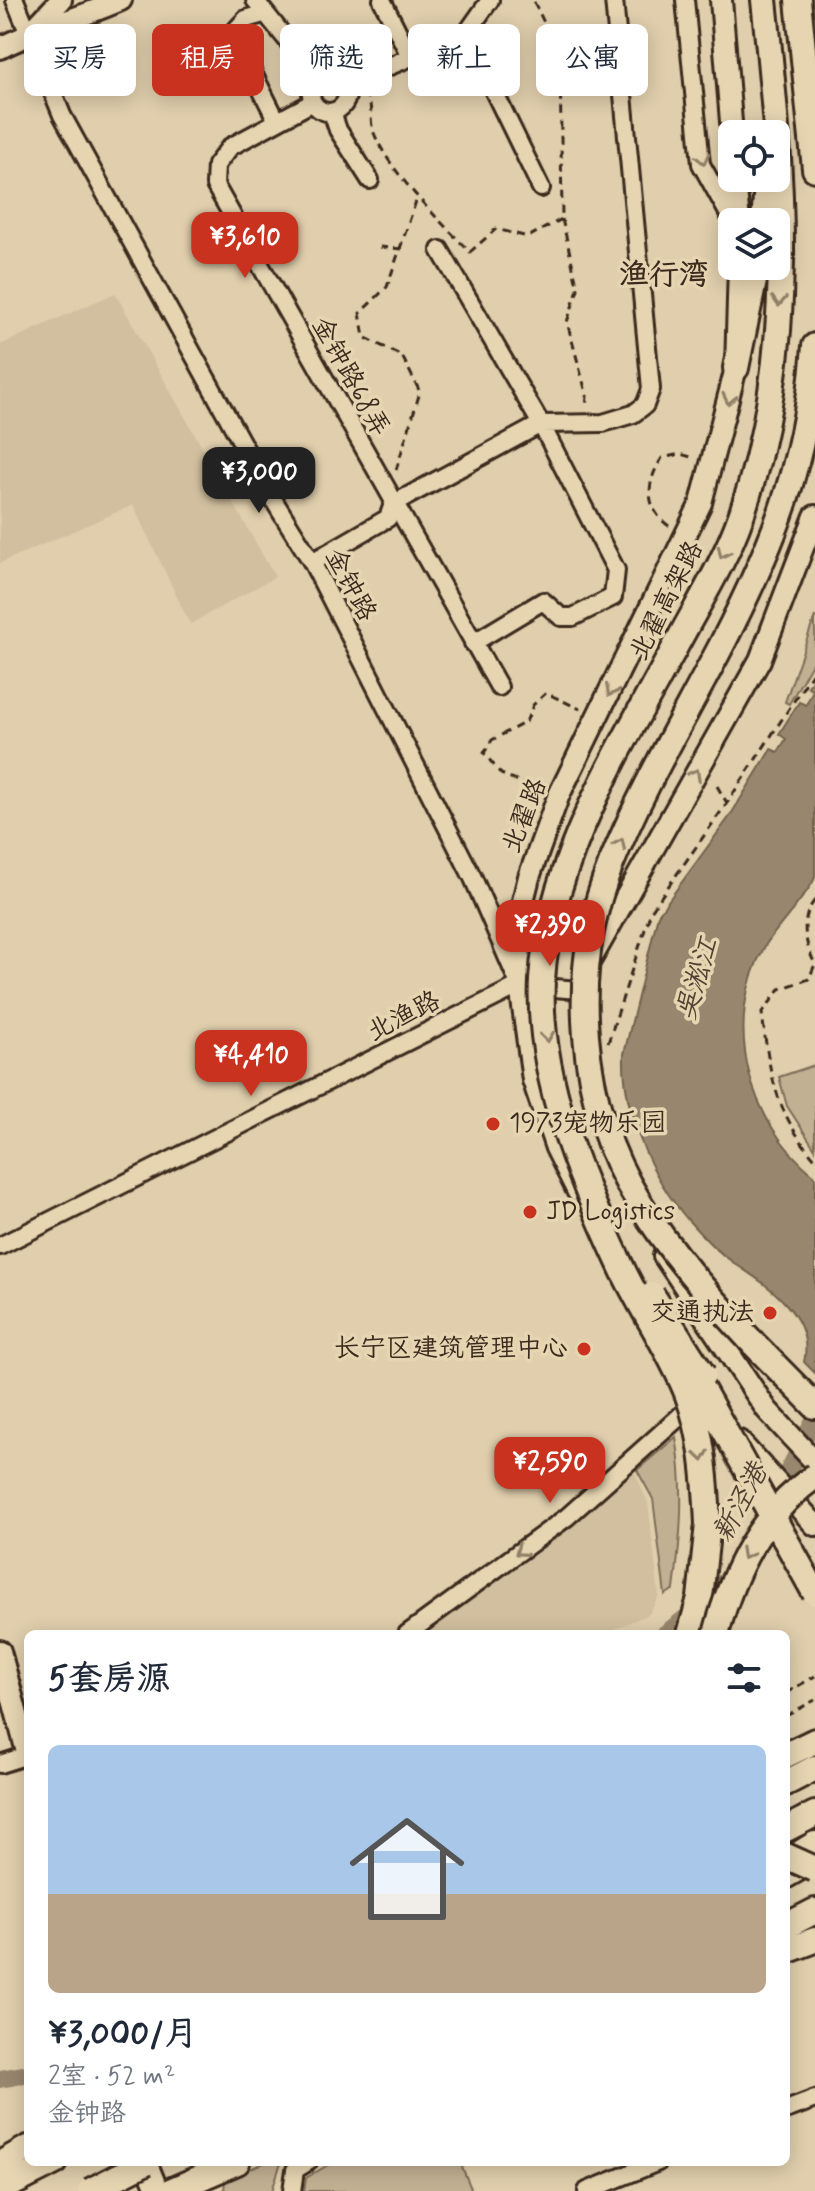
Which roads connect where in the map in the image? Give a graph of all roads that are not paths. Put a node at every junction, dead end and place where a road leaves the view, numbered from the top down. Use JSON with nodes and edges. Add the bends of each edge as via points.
{"nodes":[{"id":1,"x":15,"y":0,"type":"edge"},
{"id":2,"x":61,"y":0,"type":"edge"},
{"id":3,"x":91,"y":0,"type":"edge"},
{"id":4,"x":121,"y":0,"type":"edge"},
{"id":5,"x":382,"y":0,"type":"edge"},
{"id":6,"x":490,"y":0,"type":"edge"},
{"id":7,"x":614,"y":0,"type":"edge"},
{"id":8,"x":685,"y":0,"type":"edge"},
{"id":9,"x":721,"y":0,"type":"edge"},
{"id":10,"x":764,"y":0,"type":"edge"},
{"id":11,"x":798,"y":0,"type":"edge"},
{"id":12,"x":259,"y":7,"type":"edge"},
{"id":13,"x":27,"y":24,"type":"edge"},
{"id":14,"x":38,"y":24,"type":"edge"},
{"id":15,"x":46,"y":24,"type":"edge"},
{"id":16,"x":58,"y":24,"type":"edge"},
{"id":17,"x":473,"y":24,"type":"edge"},
{"id":18,"x":280,"y":33,"type":"edge"},
{"id":19,"x":24,"y":36,"type":"edge"},
{"id":20,"x":0,"y":48,"type":"edge"},
{"id":21,"x":408,"y":52,"type":"edge"},
{"id":22,"x":815,"y":59,"type":"edge"},
{"id":23,"x":773,"y":91,"type":"junction"},
{"id":24,"x":55,"y":96,"type":"edge"},
{"id":25,"x":313,"y":96,"type":"edge"},
{"id":26,"x":347,"y":96,"type":"edge"},
{"id":27,"x":496,"y":96,"type":"edge"},
{"id":28,"x":313,"y":102,"type":"junction"},
{"id":29,"x":332,"y":112,"type":"junction"},
{"id":30,"x":731,"y":120,"type":"edge"},
{"id":31,"x":771,"y":120,"type":"edge"},
{"id":32,"x":277,"y":121,"type":"junction"},
{"id":33,"x":815,"y":169,"type":"edge"},
{"id":34,"x":370,"y":180,"type":"dead end"},
{"id":35,"x":541,"y":188,"type":"dead end"},
{"id":36,"x":728,"y":208,"type":"edge"},
{"id":37,"x":440,"y":250,"type":"dead end"},
{"id":38,"x":739,"y":280,"type":"edge"},
{"id":39,"x":754,"y":280,"type":"edge"},
{"id":40,"x":815,"y":346,"type":"edge"},
{"id":41,"x":736,"y":368,"type":"junction"},
{"id":42,"x":541,"y":424,"type":"junction"},
{"id":43,"x":391,"y":498,"type":"junction"},
{"id":44,"x":815,"y":516,"type":"edge"},
{"id":45,"x":312,"y":562,"type":"junction"},
{"id":46,"x":473,"y":643,"type":"junction"},
{"id":47,"x":499,"y":687,"type":"dead end"},
{"id":48,"x":520,"y":985,"type":"junction"},
{"id":49,"x":578,"y":990,"type":"junction"},
{"id":50,"x":595,"y":1205,"type":"junction"},
{"id":51,"x":0,"y":1246,"type":"edge"},
{"id":52,"x":753,"y":1343,"type":"junction"},
{"id":53,"x":707,"y":1392,"type":"junction"},
{"id":54,"x":815,"y":1395,"type":"edge"},
{"id":55,"x":815,"y":1406,"type":"edge"},
{"id":56,"x":815,"y":1462,"type":"edge"},
{"id":57,"x":815,"y":1476,"type":"edge"},
{"id":58,"x":815,"y":1525,"type":"edge"},
{"id":59,"x":815,"y":1562,"type":"edge"},
{"id":60,"x":815,"y":1593,"type":"edge"},
{"id":61,"x":412,"y":1630,"type":"edge"},
{"id":62,"x":691,"y":1630,"type":"edge"},
{"id":63,"x":717,"y":1630,"type":"edge"},
{"id":64,"x":0,"y":1651,"type":"edge"},
{"id":65,"x":24,"y":1741,"type":"edge"},
{"id":66,"x":815,"y":1741,"type":"edge"},
{"id":67,"x":790,"y":1753,"type":"edge"},
{"id":68,"x":24,"y":1757,"type":"edge"},
{"id":69,"x":0,"y":1764,"type":"edge"},
{"id":70,"x":815,"y":1768,"type":"edge"},
{"id":71,"x":790,"y":1781,"type":"edge"},
{"id":72,"x":815,"y":1814,"type":"edge"},
{"id":73,"x":790,"y":1827,"type":"edge"},
{"id":74,"x":815,"y":1844,"type":"edge"},
{"id":75,"x":790,"y":1857,"type":"edge"},
{"id":76,"x":790,"y":1860,"type":"edge"},
{"id":77,"x":815,"y":1866,"type":"edge"},
{"id":78,"x":790,"y":1878,"type":"edge"},
{"id":79,"x":815,"y":1911,"type":"edge"},
{"id":80,"x":790,"y":1924,"type":"edge"},
{"id":81,"x":815,"y":1940,"type":"edge"},
{"id":82,"x":790,"y":1949,"type":"edge"},
{"id":83,"x":815,"y":2099,"type":"edge"},
{"id":84,"x":790,"y":2108,"type":"edge"},
{"id":85,"x":24,"y":2150,"type":"edge"},
{"id":86,"x":0,"y":2164,"type":"edge"},
{"id":87,"x":28,"y":2166,"type":"edge"},
{"id":88,"x":47,"y":2166,"type":"edge"},
{"id":89,"x":138,"y":2166,"type":"edge"},
{"id":90,"x":148,"y":2166,"type":"edge"},
{"id":91,"x":213,"y":2166,"type":"edge"},
{"id":92,"x":227,"y":2166,"type":"edge"},
{"id":93,"x":302,"y":2166,"type":"edge"},
{"id":94,"x":648,"y":2166,"type":"edge"},
{"id":95,"x":0,"y":2181,"type":"edge"},
{"id":96,"x":0,"y":2190,"type":"edge"},
{"id":97,"x":90,"y":2191,"type":"edge"},
{"id":98,"x":158,"y":2191,"type":"edge"},
{"id":99,"x":167,"y":2191,"type":"edge"},
{"id":100,"x":292,"y":2191,"type":"edge"},
{"id":101,"x":587,"y":2191,"type":"edge"}],
"edges":[{"from":1,"to":13,"type":"street","name":"金钟路"},
{"from":2,"to":14,"type":"main road"},
{"from":3,"to":15,"type":"main road"},
{"from":4,"to":16,"type":"main road"},
{"from":5,"to":21,"type":"street"},
{"from":6,"to":17,"type":"street"},
{"from":7,"to":42,"type":"street","via":[[651,389],[645,405],[633,414],[584,424]]},
{"from":8,"to":36,"type":"street","one_way":true,"via":[[701,164]]},
{"from":9,"to":30,"type":"main road"},
{"from":10,"to":23,"type":"highway","name":"北翟高架路"},
{"from":11,"to":22,"type":"highway"},
{"from":11,"to":33,"type":"highway"},
{"from":12,"to":18,"type":"street"},
{"from":12,"to":32,"type":"street","via":[[233,33]]},
{"from":19,"to":20,"type":"main road"},
{"from":23,"to":31,"type":"highway"},
{"from":23,"to":50,"type":"highway","name":"北翟高架路","one_way":true,"bridge":true,"via":[[781,276],[776,370],[765,432],[740,519],[607,774],[574,849],[554,907],[542,981],[556,1094]]},
{"from":24,"to":45,"type":"street","name":"金钟路","via":[[271,496]]},
{"from":25,"to":28,"type":"street"},
{"from":26,"to":29,"type":"street"},
{"from":27,"to":35,"type":"street"},
{"from":28,"to":29,"type":"street"},
{"from":28,"to":32,"type":"street","name":"金钟路68弄"},
{"from":29,"to":34,"type":"street"},
{"from":32,"to":43,"type":"street","name":"金钟路68弄","via":[[230,147],[216,165],[215,185]]},
{"from":37,"to":42,"type":"street"},
{"from":38,"to":41,"type":"main road","name":"北翟路"},
{"from":39,"to":41,"type":"highway"},
{"from":52,"to":40,"type":"highway","one_way":true,"bridge":true,"via":[[707,1293],[638,1201],[607,1132],[595,1088],[584,983],[592,924],[610,866],[775,538],[799,464]]},
{"from":41,"to":48,"type":"main road","name":"北翟路","one_way":true,"via":[[701,503],[558,797],[529,877],[521,909]]},
{"from":42,"to":43,"type":"street"},
{"from":42,"to":46,"type":"street","via":[[616,570],[613,597],[573,617],[561,617],[543,601]]},
{"from":43,"to":45,"type":"street","via":[[388,518]]},
{"from":43,"to":46,"type":"street","name":"金钟路68弄"},
{"from":49,"to":44,"type":"main road","one_way":true,"via":[[597,946],[760,660]]},
{"from":45,"to":48,"type":"street","name":"金钟路","via":[[473,878]]},
{"from":46,"to":47,"type":"street","name":"金钟路68弄"},
{"from":48,"to":49,"type":"street"},
{"from":48,"to":51,"type":"street","name":"北渔路"},
{"from":48,"to":53,"type":"main road","name":"北翟路","via":[[533,1080],[556,1148],[586,1209]]},
{"from":49,"to":56,"type":"main road","via":[[577,1059],[586,1097],[626,1199],[767,1410]]},
{"from":50,"to":59,"type":"highway","bridge":true},
{"from":50,"to":60,"type":"highway","bridge":true},
{"from":50,"to":62,"type":"highway","one_way":true,"bridge":true,"via":[[687,1394],[701,1445],[707,1548]]},
{"from":52,"to":54,"type":"highway"},
{"from":52,"to":55,"type":"highway"},
{"from":53,"to":58,"type":"main road","name":"北翟路","via":[[745,1451]]},
{"from":53,"to":61,"type":"street","one_way":true,"via":[[567,1517]]},
{"from":57,"to":63,"type":"highway","one_way":true,"bridge":true,"via":[[767,1519],[745,1554]]},
{"from":64,"to":65,"type":"main road"},
{"from":66,"to":67,"type":"highway"},
{"from":68,"to":69,"type":"street"},
{"from":70,"to":71,"type":"highway"},
{"from":72,"to":73,"type":"highway"},
{"from":74,"to":75,"type":"highway"},
{"from":76,"to":77,"type":"highway","bridge":true},
{"from":77,"to":78,"type":"street"},
{"from":79,"to":80,"type":"highway"},
{"from":81,"to":82,"type":"highway"},
{"from":83,"to":84,"type":"street"},
{"from":85,"to":86,"type":"highway"},
{"from":87,"to":95,"type":"main road"},
{"from":88,"to":96,"type":"highway"},
{"from":89,"to":97,"type":"highway","bridge":true},
{"from":90,"to":98,"type":"main road"},
{"from":91,"to":99,"type":"main road"},
{"from":92,"to":99,"type":"highway"},
{"from":93,"to":100,"type":"street"},
{"from":94,"to":101,"type":"street"}]}
